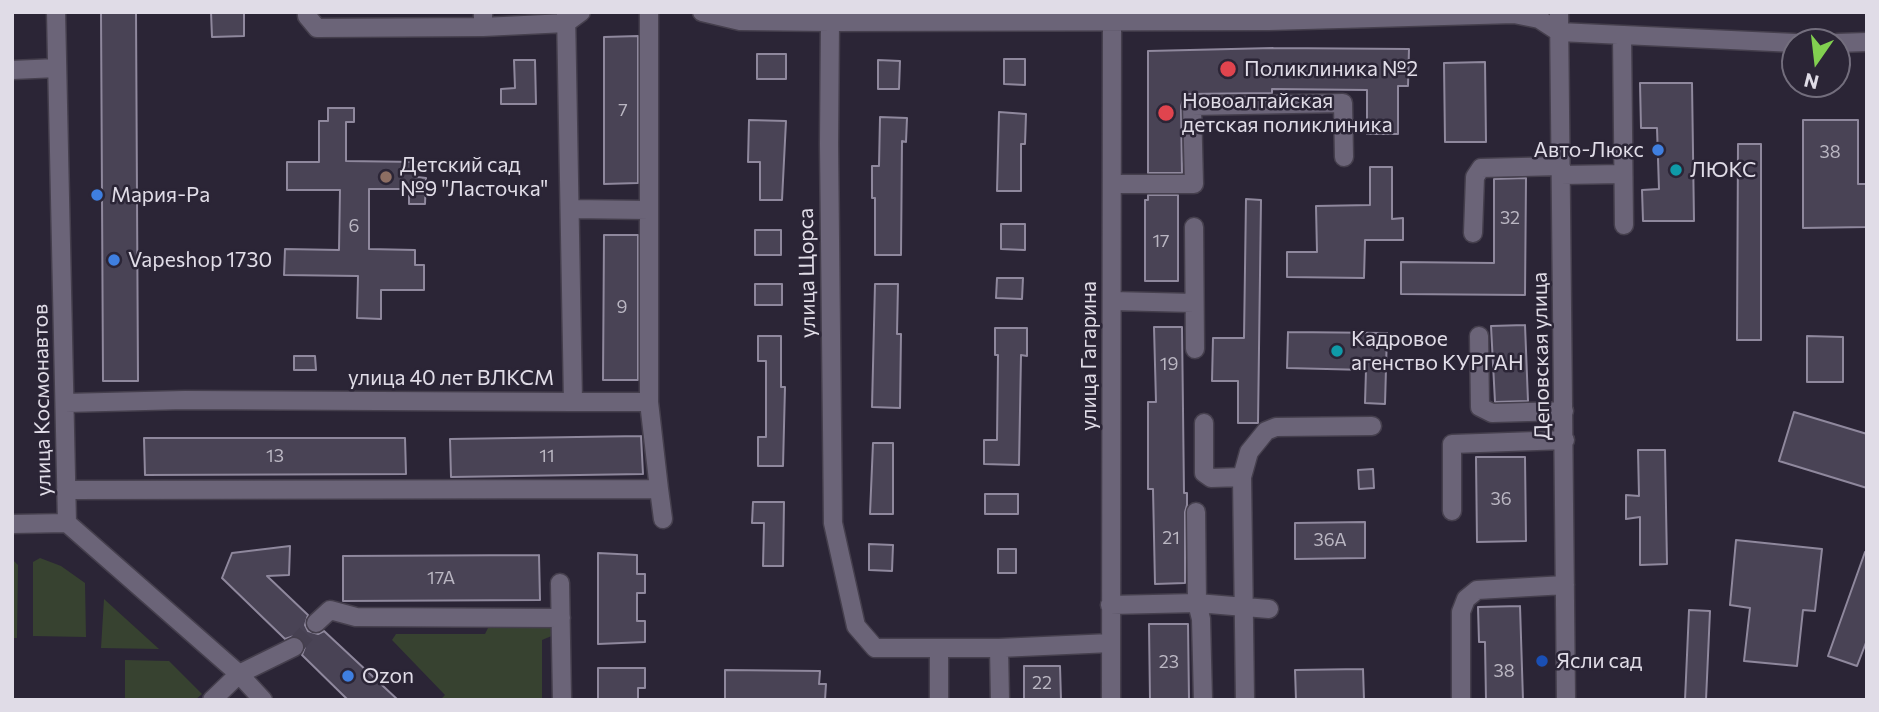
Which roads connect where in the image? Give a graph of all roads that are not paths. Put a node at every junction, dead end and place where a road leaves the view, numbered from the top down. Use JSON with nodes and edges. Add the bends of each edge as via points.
{"nodes":[{"id":1,"x":56,"y":12,"type":"edge"},
{"id":2,"x":307,"y":12,"type":"edge"},
{"id":3,"x":649,"y":12,"type":"edge"},
{"id":4,"x":702,"y":12,"type":"edge"},
{"id":5,"x":1559,"y":12,"type":"edge"},
{"id":6,"x":1441,"y":14,"type":"edge"},
{"id":7,"x":571,"y":16,"type":"edge"},
{"id":8,"x":1029,"y":16,"type":"edge"},
{"id":9,"x":1112,"y":17,"type":"edge"},
{"id":10,"x":483,"y":20,"type":"edge"},
{"id":11,"x":830,"y":22,"type":"junction"},
{"id":12,"x":1559,"y":32,"type":"junction"},
{"id":13,"x":1622,"y":35,"type":"junction"},
{"id":14,"x":1781,"y":42,"type":"edge"},
{"id":15,"x":57,"y":68,"type":"junction"},
{"id":16,"x":12,"y":70,"type":"edge"},
{"id":17,"x":1344,"y":156,"type":"dead end"},
{"id":18,"x":1561,"y":170,"type":"junction"},
{"id":19,"x":1623,"y":174,"type":"junction"},
{"id":20,"x":1112,"y":184,"type":"junction"},
{"id":21,"x":571,"y":209,"type":"junction"},
{"id":22,"x":649,"y":210,"type":"junction"},
{"id":23,"x":1624,"y":225,"type":"dead end"},
{"id":24,"x":1195,"y":227,"type":"dead end"},
{"id":25,"x":1473,"y":233,"type":"dead end"},
{"id":26,"x":1112,"y":301,"type":"junction"},
{"id":27,"x":1195,"y":303,"type":"junction"},
{"id":28,"x":1479,"y":336,"type":"dead end"},
{"id":29,"x":1195,"y":349,"type":"dead end"},
{"id":30,"x":573,"y":401,"type":"junction"},
{"id":31,"x":65,"y":402,"type":"junction"},
{"id":32,"x":649,"y":402,"type":"junction"},
{"id":33,"x":1564,"y":411,"type":"junction"},
{"id":34,"x":1204,"y":424,"type":"dead end"},
{"id":35,"x":1373,"y":426,"type":"dead end"},
{"id":36,"x":1564,"y":440,"type":"junction"},
{"id":37,"x":1241,"y":477,"type":"junction"},
{"id":38,"x":659,"y":489,"type":"junction"},
{"id":39,"x":66,"y":490,"type":"junction"},
{"id":40,"x":1452,"y":511,"type":"dead end"},
{"id":41,"x":1196,"y":512,"type":"dead end"},
{"id":42,"x":663,"y":519,"type":"dead end"},
{"id":43,"x":67,"y":523,"type":"junction"},
{"id":44,"x":12,"y":524,"type":"edge"},
{"id":45,"x":560,"y":583,"type":"dead end"},
{"id":46,"x":1565,"y":585,"type":"junction"},
{"id":47,"x":1197,"y":603,"type":"junction"},
{"id":48,"x":1110,"y":605,"type":"junction"},
{"id":49,"x":1243,"y":607,"type":"junction"},
{"id":50,"x":1269,"y":609,"type":"dead end"},
{"id":51,"x":561,"y":618,"type":"junction"},
{"id":52,"x":316,"y":624,"type":"tunnel mouth"},
{"id":53,"x":1111,"y":643,"type":"junction"},
{"id":54,"x":294,"y":648,"type":"tunnel mouth"},
{"id":55,"x":999,"y":648,"type":"junction"},
{"id":56,"x":940,"y":649,"type":"junction"},
{"id":57,"x":239,"y":674,"type":"junction"},
{"id":58,"x":212,"y":700,"type":"edge"},
{"id":59,"x":263,"y":700,"type":"edge"},
{"id":60,"x":562,"y":700,"type":"edge"},
{"id":61,"x":939,"y":700,"type":"edge"},
{"id":62,"x":1000,"y":700,"type":"edge"},
{"id":63,"x":1111,"y":700,"type":"edge"},
{"id":64,"x":1203,"y":700,"type":"edge"},
{"id":65,"x":1245,"y":700,"type":"edge"},
{"id":66,"x":1461,"y":700,"type":"edge"},
{"id":67,"x":1566,"y":700,"type":"edge"}],
"edges":[{"from":1,"to":15,"type":"street","name":"улица Космонавтов"},
{"from":2,"to":10,"type":"street","via":[[317,28]]},
{"from":3,"to":22,"type":"street"},
{"from":4,"to":11,"type":"street","via":[[740,21]]},
{"from":5,"to":12,"type":"street","name":"Деповская улица"},
{"from":6,"to":9,"type":"street","via":[[1269,21]]},
{"from":6,"to":12,"type":"street","via":[[1514,14],[1539,19]]},
{"from":7,"to":10,"type":"street"},
{"from":7,"to":21,"type":"street","name":"улица 40 лет ВЛКСМ"},
{"from":8,"to":9,"type":"street"},
{"from":8,"to":11,"type":"street"},
{"from":9,"to":20,"type":"street","name":"улица Гагарина"},
{"from":11,"to":56,"type":"street","name":"улица Щорса","via":[[833,523],[856,626],[875,648]]},
{"from":12,"to":13,"type":"street"},
{"from":12,"to":18,"type":"street","name":"Деповская улица"},
{"from":13,"to":14,"type":"street"},
{"from":13,"to":19,"type":"street"},
{"from":15,"to":16,"type":"street"},
{"from":15,"to":31,"type":"street","name":"улица Космонавтов"},
{"from":17,"to":20,"type":"street","via":[[1343,103],[1192,106],[1194,184]]},
{"from":18,"to":19,"type":"street"},
{"from":18,"to":25,"type":"street","via":[[1480,168],[1475,177]]},
{"from":18,"to":33,"type":"street","name":"Деповская улица"},
{"from":19,"to":23,"type":"street"},
{"from":20,"to":26,"type":"street","name":"улица Гагарина"},
{"from":21,"to":22,"type":"street"},
{"from":21,"to":30,"type":"street","name":"улица 40 лет ВЛКСМ"},
{"from":22,"to":32,"type":"street"},
{"from":24,"to":27,"type":"street"},
{"from":26,"to":27,"type":"street"},
{"from":26,"to":48,"type":"street","name":"улица Гагарина"},
{"from":27,"to":29,"type":"street"},
{"from":28,"to":33,"type":"street","via":[[1479,408],[1492,413]]},
{"from":30,"to":31,"type":"street","name":"улица 40 лет ВЛКСМ"},
{"from":30,"to":32,"type":"street"},
{"from":31,"to":39,"type":"street","name":"улица Космонавтов"},
{"from":32,"to":38,"type":"street"},
{"from":33,"to":36,"type":"street","name":"Деповская улица"},
{"from":34,"to":37,"type":"street","via":[[1203,473],[1211,478]]},
{"from":35,"to":37,"type":"street","via":[[1276,427],[1266,431],[1249,452]]},
{"from":36,"to":40,"type":"street","via":[[1452,444]]},
{"from":36,"to":46,"type":"street","name":"Деповская улица"},
{"from":37,"to":49,"type":"street"},
{"from":38,"to":39,"type":"street"},
{"from":38,"to":42,"type":"street"},
{"from":39,"to":43,"type":"street","name":"улица Космонавтов"},
{"from":41,"to":47,"type":"street"},
{"from":43,"to":44,"type":"street"},
{"from":43,"to":57,"type":"street","name":"улица Космонавтов"},
{"from":45,"to":51,"type":"street"},
{"from":46,"to":66,"type":"street","via":[[1477,590],[1466,599],[1461,612]]},
{"from":46,"to":67,"type":"street","name":"Деповская улица"},
{"from":47,"to":48,"type":"street"},
{"from":47,"to":49,"type":"street"},
{"from":47,"to":64,"type":"street"},
{"from":48,"to":53,"type":"street","name":"улица Гагарина"},
{"from":49,"to":50,"type":"street"},
{"from":49,"to":65,"type":"street"},
{"from":51,"to":52,"type":"street","via":[[356,617],[330,610]]},
{"from":51,"to":60,"type":"street"},
{"from":53,"to":55,"type":"street","name":"улица Щорса"},
{"from":53,"to":63,"type":"street","name":"улица Гагарина"},
{"from":54,"to":57,"type":"street"},
{"from":55,"to":56,"type":"street","name":"улица Щорса"},
{"from":55,"to":62,"type":"street"},
{"from":56,"to":61,"type":"street"},
{"from":57,"to":58,"type":"street"},
{"from":57,"to":59,"type":"street","name":"улица Космонавтов"}]}
